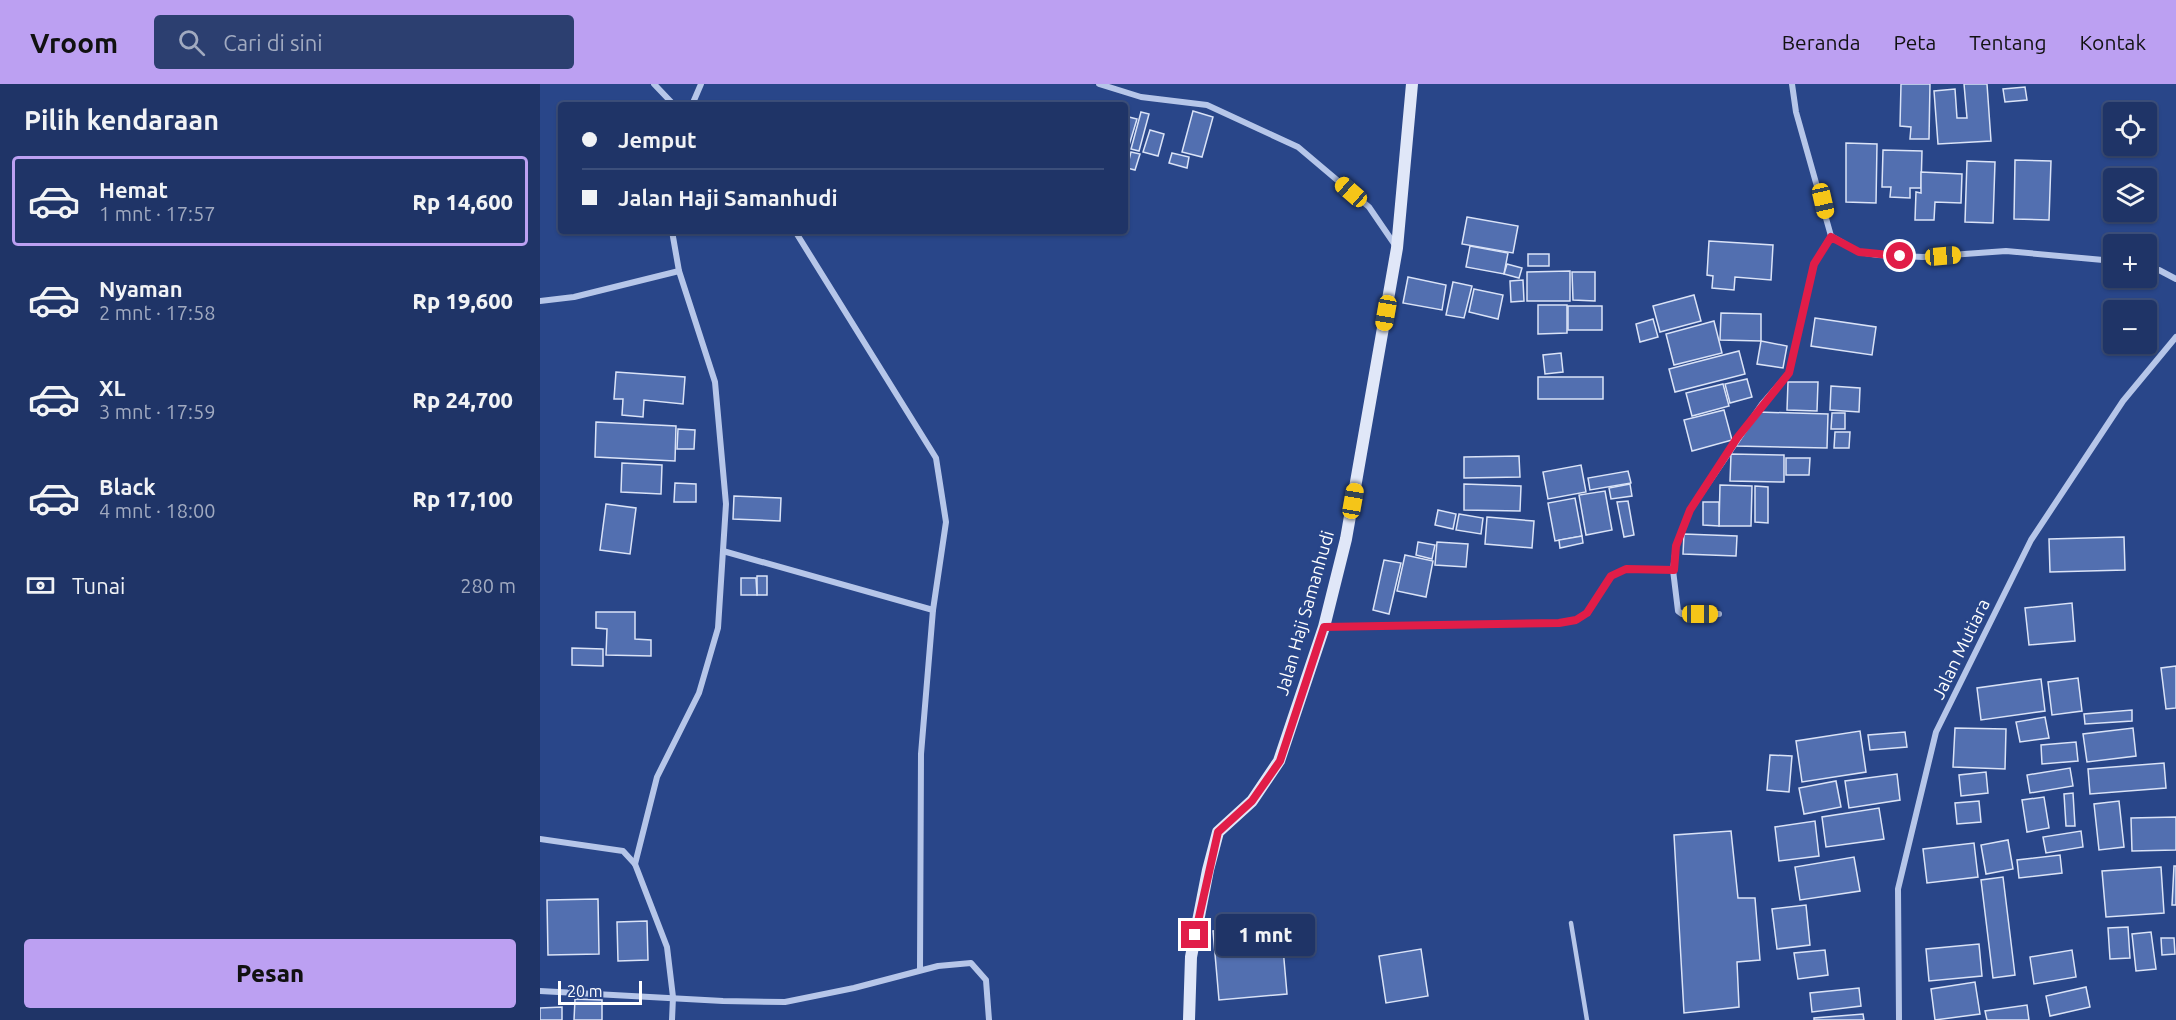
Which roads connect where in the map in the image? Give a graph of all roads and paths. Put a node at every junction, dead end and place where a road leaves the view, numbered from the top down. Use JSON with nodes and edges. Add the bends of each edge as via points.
{"nodes":[{"id":1,"x":654,"y":84,"type":"edge"},
{"id":2,"x":701,"y":84,"type":"edge"},
{"id":3,"x":1099,"y":84,"type":"edge"},
{"id":4,"x":1412,"y":84,"type":"edge"},
{"id":5,"x":1792,"y":84,"type":"edge"},
{"id":6,"x":671,"y":102,"type":"edge"},
{"id":7,"x":693,"y":102,"type":"edge"},
{"id":8,"x":673,"y":234,"type":"edge"},
{"id":9,"x":797,"y":234,"type":"edge"},
{"id":10,"x":1831,"y":237,"type":"junction"},
{"id":11,"x":1397,"y":248,"type":"junction"},
{"id":12,"x":2103,"y":260,"type":"edge"},
{"id":13,"x":2157,"y":270,"type":"edge"},
{"id":14,"x":679,"y":272,"type":"junction"},
{"id":15,"x":2176,"y":279,"type":"edge"},
{"id":16,"x":540,"y":301,"type":"edge"},
{"id":17,"x":2176,"y":337,"type":"edge"},
{"id":18,"x":723,"y":551,"type":"junction"},
{"id":19,"x":1674,"y":570,"type":"junction"},
{"id":20,"x":933,"y":610,"type":"junction"},
{"id":21,"x":1719,"y":614,"type":"dead end"},
{"id":22,"x":1324,"y":627,"type":"junction"},
{"id":23,"x":540,"y":839,"type":"edge"},
{"id":24,"x":635,"y":864,"type":"junction"},
{"id":25,"x":1571,"y":924,"type":"dead end"},
{"id":26,"x":920,"y":970,"type":"junction"},
{"id":27,"x":540,"y":991,"type":"edge"},
{"id":28,"x":673,"y":997,"type":"junction"},
{"id":29,"x":672,"y":1020,"type":"edge"},
{"id":30,"x":989,"y":1020,"type":"edge"},
{"id":31,"x":1189,"y":1020,"type":"edge"},
{"id":32,"x":1587,"y":1020,"type":"edge"},
{"id":33,"x":1899,"y":1020,"type":"edge"}],
"edges":[{"from":1,"to":6,"type":"street"},
{"from":2,"to":7,"type":"street"},
{"from":3,"to":11,"type":"street","via":[[1141,97],[1207,105],[1298,147],[1369,207]]},
{"from":4,"to":11,"type":"street","name":"Jalan Haji Samanhudi"},
{"from":5,"to":10,"type":"street","via":[[1796,112]]},
{"from":8,"to":14,"type":"street"},
{"from":9,"to":20,"type":"street","via":[[936,458],[946,522]]},
{"from":10,"to":12,"type":"street","via":[[1859,252],[1878,255],[1923,258],[2006,251]]},
{"from":10,"to":19,"type":"street","via":[[1814,264],[1789,373],[1737,438],[1690,510],[1676,546]]},
{"from":11,"to":22,"type":"street","name":"Jalan Haji Samanhudi","via":[[1346,539]]},
{"from":13,"to":15,"type":"street"},
{"from":14,"to":16,"type":"street","via":[[574,297]]},
{"from":14,"to":18,"type":"street","via":[[715,382],[726,504]]},
{"from":17,"to":33,"type":"street","name":"Jalan Mutiara","via":[[2123,401],[2031,540],[1936,732],[1898,889]]},
{"from":18,"to":20,"type":"street"},
{"from":18,"to":24,"type":"street","via":[[718,628],[699,693],[657,777]]},
{"from":19,"to":21,"type":"street","via":[[1680,613]]},
{"from":19,"to":22,"type":"street","via":[[1626,569],[1611,576],[1587,613],[1559,623]]},
{"from":20,"to":26,"type":"street","via":[[921,754]]},
{"from":22,"to":31,"type":"street","name":"Jalan Haji Samanhudi","via":[[1280,761],[1252,801],[1218,832],[1191,957]]},
{"from":23,"to":24,"type":"street","via":[[623,851]]},
{"from":24,"to":28,"type":"street","via":[[667,947]]},
{"from":25,"to":32,"type":"lane"},
{"from":26,"to":28,"type":"street","via":[[784,1002]]},
{"from":26,"to":30,"type":"street","via":[[971,963],[986,980]]},
{"from":27,"to":28,"type":"street"},
{"from":28,"to":29,"type":"street"}]}
